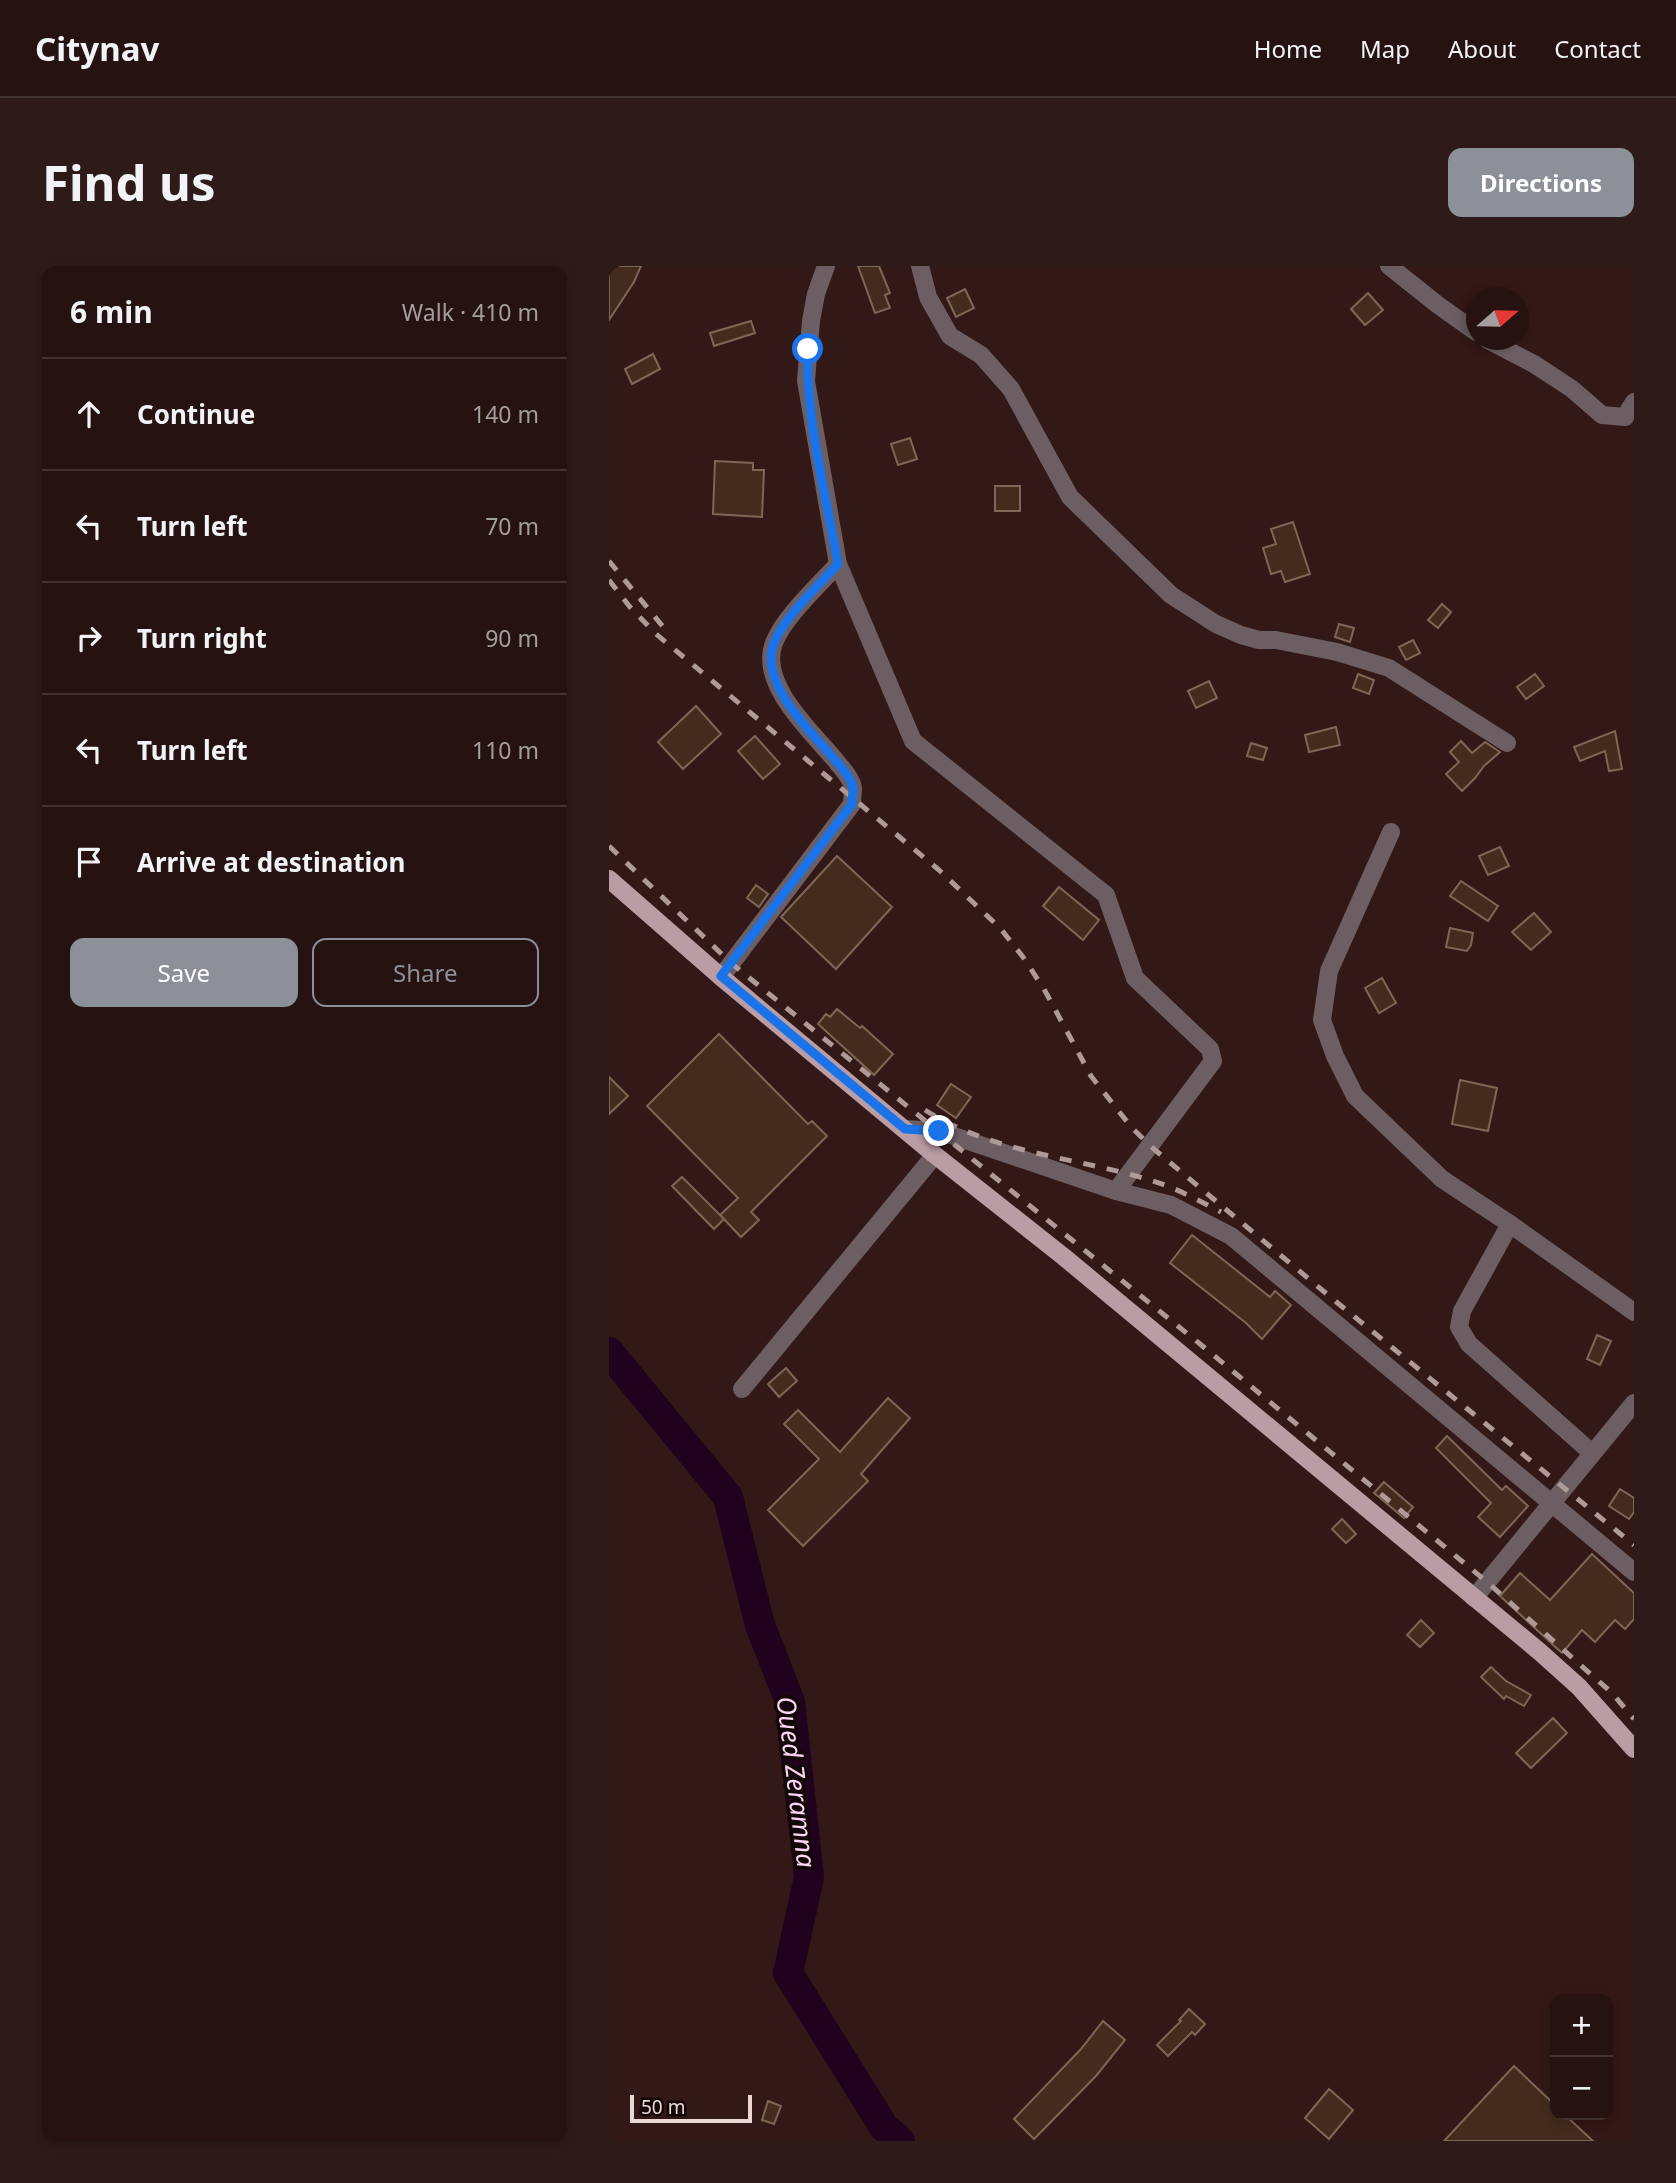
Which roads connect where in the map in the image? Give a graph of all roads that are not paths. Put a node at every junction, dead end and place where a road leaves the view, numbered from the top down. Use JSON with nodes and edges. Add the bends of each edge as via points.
{"nodes":[{"id":1,"x":826,"y":266,"type":"edge"},
{"id":2,"x":919,"y":266,"type":"edge"},
{"id":3,"x":1389,"y":266,"type":"edge"},
{"id":4,"x":1466,"y":325,"type":"edge"},
{"id":5,"x":1507,"y":350,"type":"edge"},
{"id":6,"x":1634,"y":402,"type":"edge"},
{"id":7,"x":838,"y":564,"type":"junction"},
{"id":8,"x":1507,"y":743,"type":"dead end"},
{"id":9,"x":1391,"y":832,"type":"dead end"},
{"id":10,"x":609,"y":879,"type":"edge"},
{"id":11,"x":721,"y":976,"type":"junction"},
{"id":12,"x":905,"y":1129,"type":"junction"},
{"id":13,"x":935,"y":1154,"type":"junction"},
{"id":14,"x":1116,"y":1191,"type":"junction"},
{"id":15,"x":1510,"y":1224,"type":"junction"},
{"id":16,"x":1634,"y":1312,"type":"edge"},
{"id":17,"x":742,"y":1389,"type":"dead end"},
{"id":18,"x":1634,"y":1403,"type":"edge"},
{"id":19,"x":1592,"y":1452,"type":"junction"},
{"id":20,"x":1550,"y":1503,"type":"junction"},
{"id":21,"x":1634,"y":1572,"type":"edge"},
{"id":22,"x":1474,"y":1598,"type":"junction"},
{"id":23,"x":1634,"y":1749,"type":"edge"}],
"edges":[{"from":1,"to":7,"type":"street","via":[[814,308],[806,380]]},
{"from":2,"to":8,"type":"street","via":[[928,297],[950,335],[981,355],[1011,389],[1070,497],[1171,595],[1241,635],[1336,652],[1389,668]]},
{"from":3,"to":4,"type":"street"},
{"from":5,"to":6,"type":"street","via":[[1572,389],[1602,415],[1625,417]]},
{"from":7,"to":11,"type":"street","via":[[783,626],[773,645],[772,664],[783,696],[853,786],[852,804]]},
{"from":7,"to":14,"type":"street","via":[[913,741],[1106,895],[1135,978],[1210,1049],[1213,1061]]},
{"from":9,"to":15,"type":"street","via":[[1329,971],[1322,1020],[1355,1096],[1442,1179]]},
{"from":10,"to":11,"type":"main road"},
{"from":11,"to":12,"type":"main road"},
{"from":12,"to":13,"type":"main road"},
{"from":12,"to":14,"type":"street","via":[[939,1131]]},
{"from":13,"to":17,"type":"street"},
{"from":13,"to":22,"type":"main road"},
{"from":14,"to":20,"type":"street","via":[[1171,1205],[1231,1236]]},
{"from":15,"to":16,"type":"street"},
{"from":15,"to":19,"type":"street","via":[[1462,1311],[1459,1327],[1469,1344]]},
{"from":18,"to":19,"type":"street"},
{"from":19,"to":20,"type":"street"},
{"from":20,"to":21,"type":"street"},
{"from":20,"to":22,"type":"street"},
{"from":22,"to":23,"type":"main road","via":[[1579,1687]]}]}
